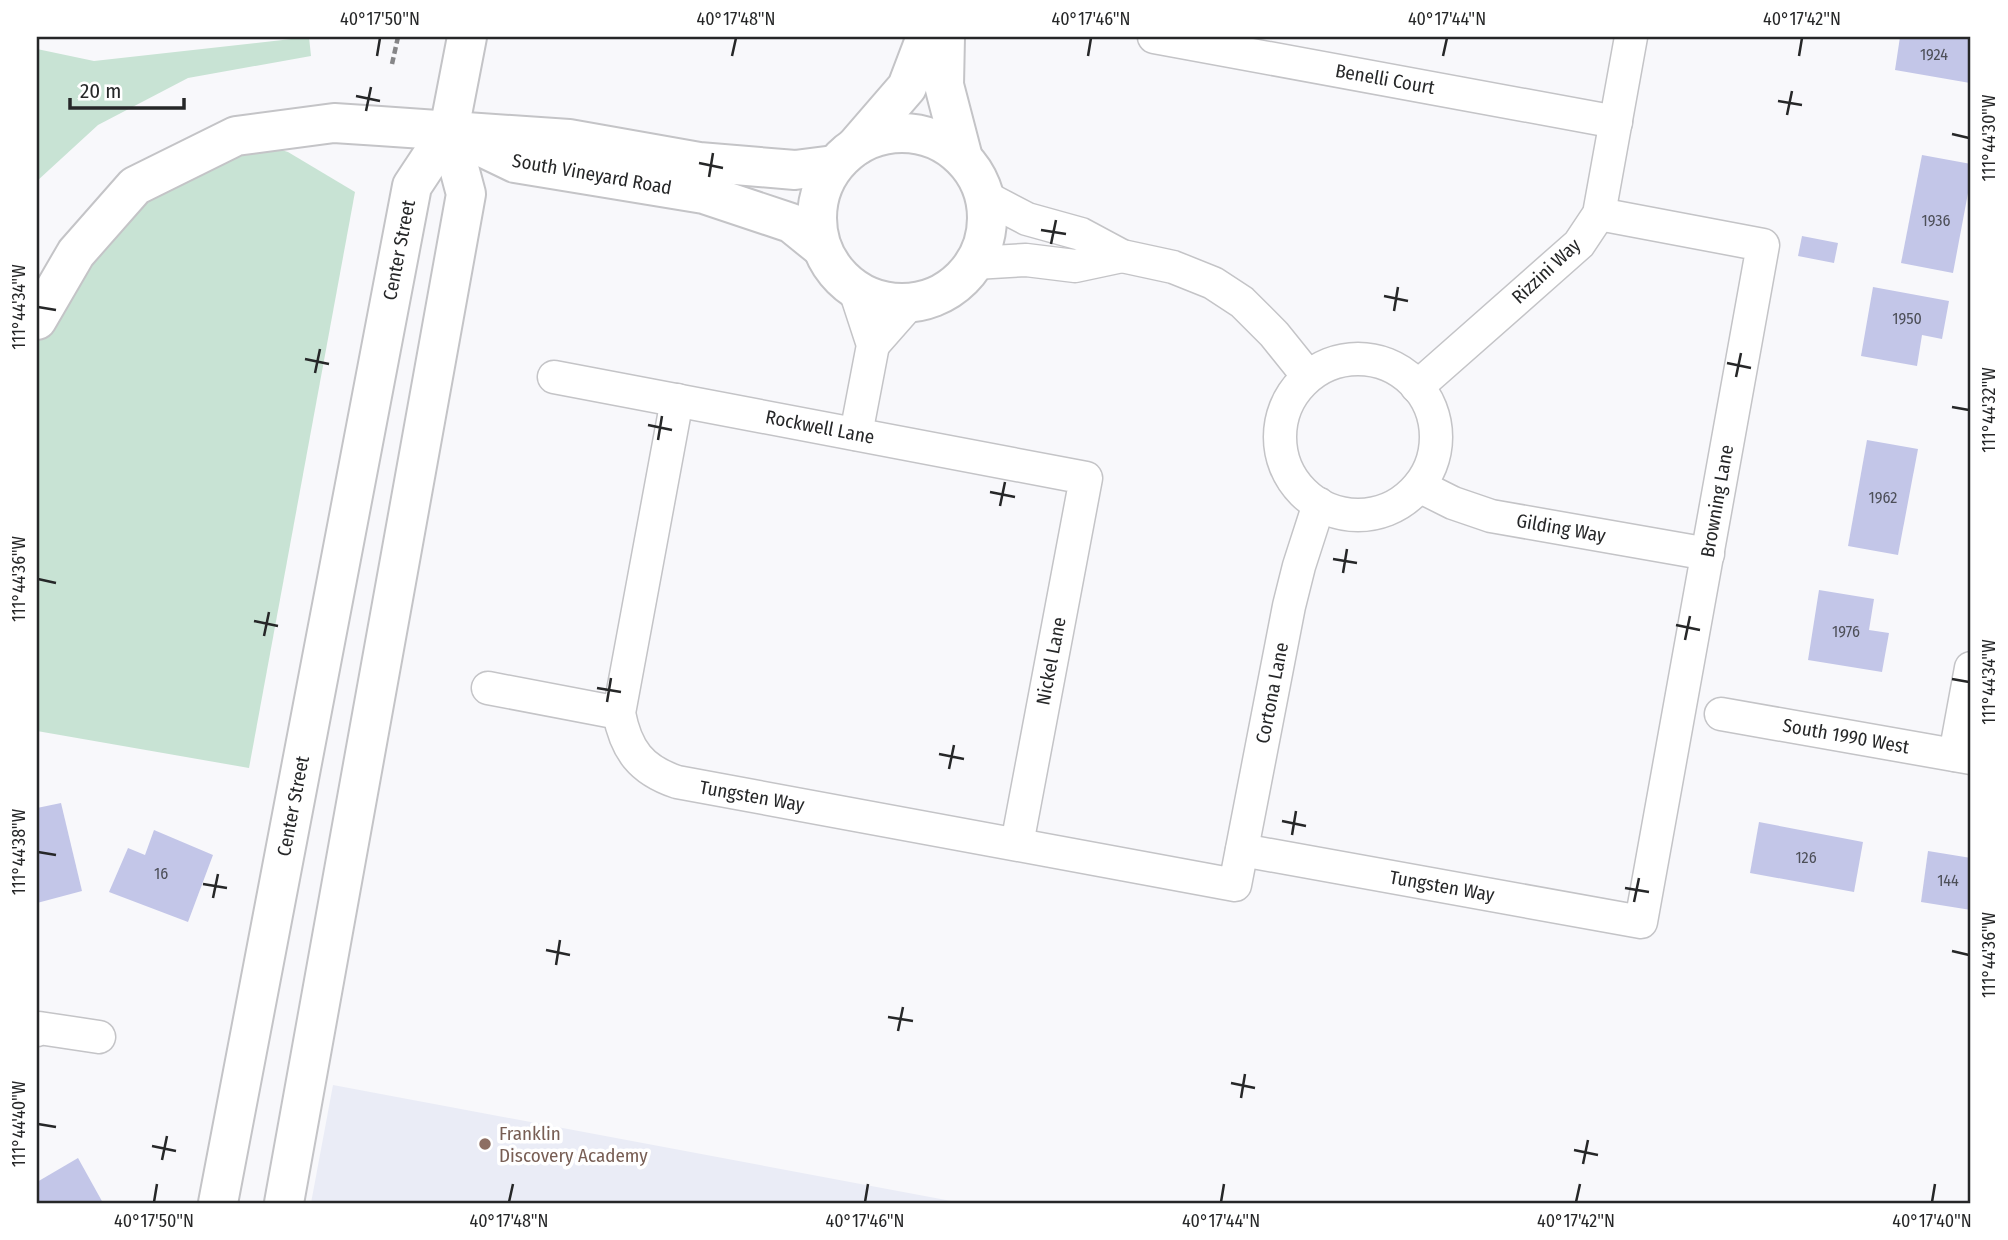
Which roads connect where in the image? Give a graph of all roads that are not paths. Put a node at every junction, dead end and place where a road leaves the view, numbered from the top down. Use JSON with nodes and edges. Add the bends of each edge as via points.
{"nodes":[{"id":1,"x":467,"y":37,"type":"edge"},
{"id":2,"x":926,"y":37,"type":"edge"},
{"id":3,"x":945,"y":37,"type":"edge"},
{"id":4,"x":1154,"y":37,"type":"edge"},
{"id":5,"x":1631,"y":37,"type":"edge"},
{"id":6,"x":1244,"y":45,"type":"edge"},
{"id":7,"x":1616,"y":122,"type":"junction"},
{"id":8,"x":449,"y":131,"type":"junction"},
{"id":9,"x":845,"y":156,"type":"junction"},
{"id":10,"x":963,"y":158,"type":"junction"},
{"id":11,"x":983,"y":196,"type":"junction"},
{"id":12,"x":1599,"y":214,"type":"junction"},
{"id":13,"x":822,"y":248,"type":"junction"},
{"id":14,"x":1122,"y":256,"type":"junction"},
{"id":15,"x":975,"y":263,"type":"junction"},
{"id":16,"x":855,"y":290,"type":"junction"},
{"id":17,"x":910,"y":303,"type":"junction"},
{"id":18,"x":37,"y":320,"type":"edge"},
{"id":19,"x":873,"y":345,"type":"junction"},
{"id":20,"x":1307,"y":375,"type":"junction"},
{"id":21,"x":554,"y":377,"type":"dead end"},
{"id":22,"x":1417,"y":387,"type":"junction"},
{"id":23,"x":677,"y":400,"type":"junction"},
{"id":24,"x":856,"y":434,"type":"junction"},
{"id":25,"x":1086,"y":478,"type":"joint"},
{"id":26,"x":1419,"y":486,"type":"junction"},
{"id":27,"x":1319,"y":504,"type":"junction"},
{"id":28,"x":1708,"y":554,"type":"junction"},
{"id":29,"x":1971,"y":668,"type":"edge"},
{"id":30,"x":488,"y":688,"type":"dead end"},
{"id":31,"x":619,"y":713,"type":"junction"},
{"id":32,"x":1721,"y":714,"type":"dead end"},
{"id":33,"x":1963,"y":757,"type":"edge"},
{"id":34,"x":1017,"y":844,"type":"junction"},
{"id":35,"x":1242,"y":850,"type":"junction"},
{"id":36,"x":1235,"y":885,"type":"joint"},
{"id":37,"x":1642,"y":922,"type":"joint"},
{"id":38,"x":37,"y":1030,"type":"edge"},
{"id":39,"x":99,"y":1037,"type":"dead end"},
{"id":40,"x":218,"y":1203,"type":"edge"},
{"id":41,"x":284,"y":1203,"type":"edge"}],
"edges":[{"from":1,"to":8,"type":"main road"},
{"from":2,"to":9,"type":"main road","via":[[907,87]]},
{"from":3,"to":10,"type":"main road","via":[[944,85]]},
{"from":4,"to":6,"type":"street","name":"Benelli Court"},
{"from":5,"to":7,"type":"street","name":"Rizzini Way"},
{"from":6,"to":7,"type":"street","name":"Benelli Court"},
{"from":7,"to":12,"type":"street","name":"Rizzini Way"},
{"from":8,"to":9,"type":"main road","name":"South Vineyard Road","via":[[569,139],[698,162],[795,170]]},
{"from":8,"to":13,"type":"main road","name":"South Vineyard Road","via":[[514,163],[704,194],[791,223]]},
{"from":8,"to":18,"type":"main road","via":[[334,123],[236,136],[135,186],[76,253]]},
{"from":8,"to":40,"type":"main road","name":"Center Street","via":[[412,186]]},
{"from":8,"to":41,"type":"main road","via":[[466,194]]},
{"from":9,"to":10,"type":"main road","via":[[882,134],[911,133],[939,141]]},
{"from":9,"to":13,"type":"main road","via":[[821,191],[816,220]]},
{"from":10,"to":11,"type":"main road"},
{"from":11,"to":14,"type":"street","via":[[1027,219],[1081,234]]},
{"from":11,"to":15,"type":"main road","via":[[985,238]]},
{"from":12,"to":22,"type":"street","name":"Rizzini Way","via":[[1579,244]]},
{"from":12,"to":28,"type":"street","name":"Browning Lane","via":[[1763,245]]},
{"from":13,"to":16,"type":"main road","via":[[835,272]]},
{"from":14,"to":15,"type":"street","via":[[1075,267],[1026,260]]},
{"from":14,"to":20,"type":"street","via":[[1173,267],[1213,283],[1242,302]]},
{"from":15,"to":17,"type":"main road","via":[[957,284],[933,298]]},
{"from":16,"to":17,"type":"main road","via":[[880,301]]},
{"from":16,"to":19,"type":"street"},
{"from":17,"to":19,"type":"street"},
{"from":19,"to":24,"type":"street"},
{"from":20,"to":22,"type":"street","via":[[1347,359],[1370,359],[1392,366]]},
{"from":20,"to":27,"type":"street","via":[[1282,419],[1280,443],[1285,465],[1297,485]]},
{"from":21,"to":23,"type":"street","name":"Rockwell Lane"},
{"from":22,"to":26,"type":"street","via":[[1434,420],[1436,443],[1431,466]]},
{"from":23,"to":24,"type":"street","name":"Rockwell Lane"},
{"from":23,"to":31,"type":"street","name":"Tungsten Way"},
{"from":24,"to":25,"type":"street","name":"Rockwell Lane"},
{"from":25,"to":34,"type":"street","name":"Nickel Lane"},
{"from":26,"to":27,"type":"street","via":[[1402,502],[1381,512],[1358,515]]},
{"from":26,"to":28,"type":"street","name":"Gilding Way","via":[[1491,516]]},
{"from":27,"to":35,"type":"street","name":"Cortona Lane","via":[[1289,606]]},
{"from":28,"to":37,"type":"street","name":"Browning Lane"},
{"from":29,"to":33,"type":"street"},
{"from":30,"to":31,"type":"street"},
{"from":31,"to":34,"type":"street","name":"Tungsten Way","via":[[628,746],[661,777]]},
{"from":32,"to":33,"type":"street","name":"South 1990 West"},
{"from":34,"to":36,"type":"street","name":"Tungsten Way"},
{"from":35,"to":36,"type":"street","name":"Cortona Lane"},
{"from":35,"to":37,"type":"street","name":"Tungsten Way"},
{"from":38,"to":39,"type":"street"}]}
